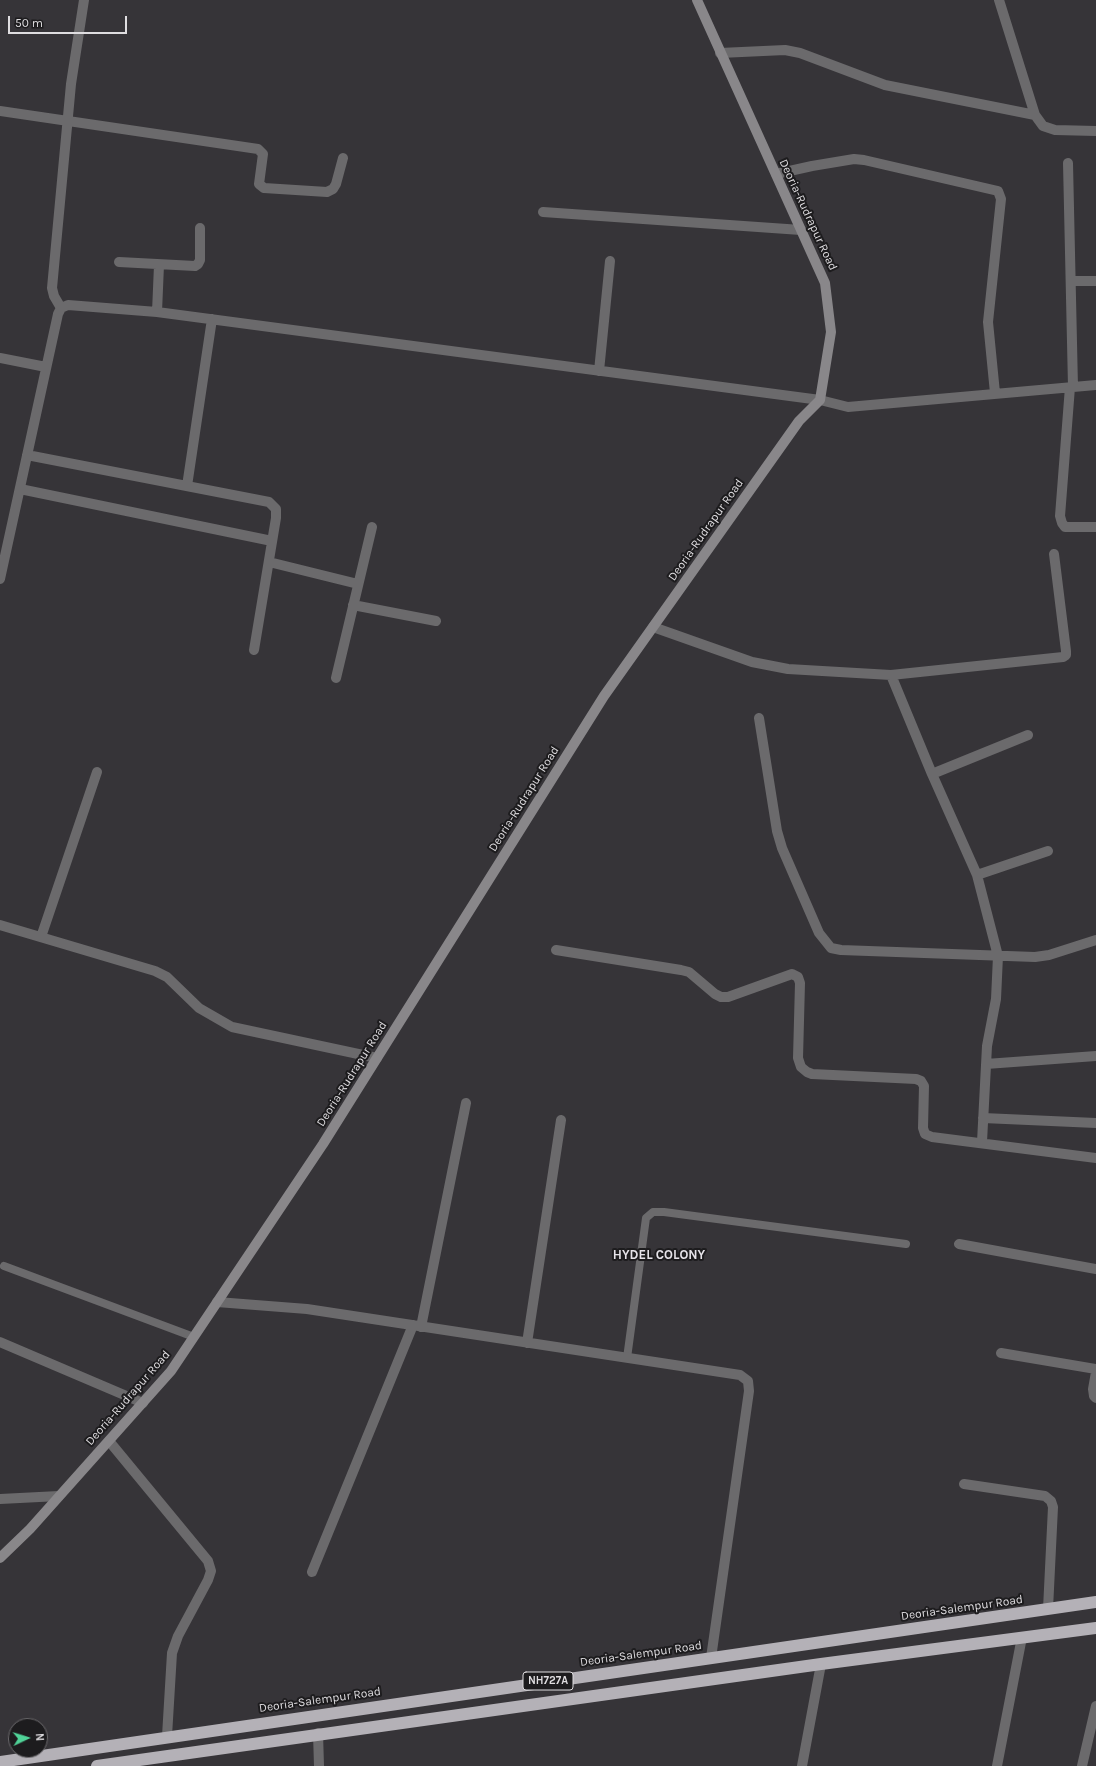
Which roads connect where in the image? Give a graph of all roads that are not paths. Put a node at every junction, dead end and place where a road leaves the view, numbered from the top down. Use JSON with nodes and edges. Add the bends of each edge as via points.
{"nodes":[{"id":1,"x":84,"y":0,"type":"edge"},
{"id":2,"x":697,"y":0,"type":"edge"},
{"id":3,"x":999,"y":0,"type":"edge"},
{"id":4,"x":720,"y":52,"type":"junction"},
{"id":5,"x":0,"y":111,"type":"edge"},
{"id":6,"x":1035,"y":115,"type":"junction"},
{"id":7,"x":68,"y":122,"type":"junction"},
{"id":8,"x":1096,"y":131,"type":"edge"},
{"id":9,"x":343,"y":158,"type":"dead end"},
{"id":10,"x":1068,"y":163,"type":"dead end"},
{"id":11,"x":776,"y":174,"type":"junction"},
{"id":12,"x":543,"y":212,"type":"dead end"},
{"id":13,"x":200,"y":228,"type":"dead end"},
{"id":14,"x":801,"y":230,"type":"junction"},
{"id":15,"x":610,"y":261,"type":"dead end"},
{"id":16,"x":119,"y":262,"type":"dead end"},
{"id":17,"x":159,"y":264,"type":"junction"},
{"id":18,"x":1070,"y":281,"type":"junction"},
{"id":19,"x":1096,"y":281,"type":"edge"},
{"id":20,"x":61,"y":308,"type":"junction"},
{"id":21,"x":156,"y":312,"type":"junction"},
{"id":22,"x":212,"y":319,"type":"junction"},
{"id":23,"x":0,"y":358,"type":"edge"},
{"id":24,"x":46,"y":367,"type":"junction"},
{"id":25,"x":599,"y":371,"type":"junction"},
{"id":26,"x":1096,"y":385,"type":"edge"},
{"id":27,"x":1071,"y":387,"type":"junction"},
{"id":28,"x":995,"y":393,"type":"junction"},
{"id":29,"x":820,"y":400,"type":"junction"},
{"id":30,"x":27,"y":455,"type":"junction"},
{"id":31,"x":187,"y":486,"type":"junction"},
{"id":32,"x":20,"y":489,"type":"junction"},
{"id":33,"x":372,"y":527,"type":"dead end"},
{"id":34,"x":1096,"y":527,"type":"edge"},
{"id":35,"x":272,"y":541,"type":"junction"},
{"id":36,"x":1054,"y":554,"type":"dead end"},
{"id":37,"x":269,"y":562,"type":"junction"},
{"id":38,"x":0,"y":579,"type":"edge"},
{"id":39,"x":358,"y":584,"type":"junction"},
{"id":40,"x":353,"y":605,"type":"junction"},
{"id":41,"x":436,"y":621,"type":"dead end"},
{"id":42,"x":653,"y":627,"type":"junction"},
{"id":43,"x":254,"y":650,"type":"dead end"},
{"id":44,"x":891,"y":675,"type":"junction"},
{"id":45,"x":336,"y":678,"type":"dead end"},
{"id":46,"x":759,"y":718,"type":"dead end"},
{"id":47,"x":1028,"y":735,"type":"dead end"},
{"id":48,"x":97,"y":772,"type":"dead end"},
{"id":49,"x":932,"y":774,"type":"junction"},
{"id":50,"x":1048,"y":851,"type":"dead end"},
{"id":51,"x":978,"y":875,"type":"junction"},
{"id":52,"x":0,"y":925,"type":"edge"},
{"id":53,"x":41,"y":937,"type":"junction"},
{"id":54,"x":1096,"y":940,"type":"edge"},
{"id":55,"x":556,"y":950,"type":"dead end"},
{"id":56,"x":998,"y":956,"type":"junction"},
{"id":57,"x":1096,"y":1056,"type":"edge"},
{"id":58,"x":377,"y":1058,"type":"junction"},
{"id":59,"x":986,"y":1064,"type":"junction"},
{"id":60,"x":466,"y":1103,"type":"dead end"},
{"id":61,"x":983,"y":1118,"type":"junction"},
{"id":62,"x":561,"y":1120,"type":"dead end"},
{"id":63,"x":1096,"y":1123,"type":"edge"},
{"id":64,"x":982,"y":1142,"type":"junction"},
{"id":65,"x":1096,"y":1158,"type":"edge"},
{"id":66,"x":906,"y":1244,"type":"dead end"},
{"id":67,"x":958,"y":1244,"type":"dead end"},
{"id":68,"x":4,"y":1266,"type":"dead end"},
{"id":69,"x":1096,"y":1269,"type":"edge"},
{"id":70,"x":217,"y":1302,"type":"junction"},
{"id":71,"x":417,"y":1326,"type":"junction"},
{"id":72,"x":194,"y":1337,"type":"junction"},
{"id":73,"x":0,"y":1342,"type":"edge"},
{"id":74,"x":527,"y":1342,"type":"junction"},
{"id":75,"x":1001,"y":1353,"type":"dead end"},
{"id":76,"x":627,"y":1358,"type":"junction"},
{"id":77,"x":1096,"y":1369,"type":"edge"},
{"id":78,"x":1096,"y":1372,"type":"edge"},
{"id":79,"x":1096,"y":1398,"type":"edge"},
{"id":80,"x":143,"y":1403,"type":"junction"},
{"id":81,"x":109,"y":1441,"type":"junction"},
{"id":82,"x":964,"y":1484,"type":"dead end"},
{"id":83,"x":60,"y":1496,"type":"junction"},
{"id":84,"x":0,"y":1498,"type":"edge"},
{"id":85,"x":0,"y":1558,"type":"edge"},
{"id":86,"x":312,"y":1572,"type":"dead end"},
{"id":87,"x":1096,"y":1602,"type":"edge"},
{"id":88,"x":1048,"y":1609,"type":"junction"},
{"id":89,"x":1096,"y":1628,"type":"edge"},
{"id":90,"x":1022,"y":1637,"type":"junction"},
{"id":91,"x":711,"y":1658,"type":"junction"},
{"id":92,"x":821,"y":1664,"type":"junction"},
{"id":93,"x":1096,"y":1706,"type":"edge"},
{"id":94,"x":318,"y":1734,"type":"junction"},
{"id":95,"x":167,"y":1736,"type":"junction"},
{"id":96,"x":0,"y":1762,"type":"edge"},
{"id":97,"x":96,"y":1766,"type":"edge"},
{"id":98,"x":319,"y":1766,"type":"edge"},
{"id":99,"x":802,"y":1766,"type":"edge"},
{"id":100,"x":997,"y":1766,"type":"edge"},
{"id":101,"x":1082,"y":1766,"type":"edge"}],
"edges":[{"from":1,"to":7,"type":"street"},
{"from":2,"to":4,"type":"main road","name":"Deoria-Rudrapur Road"},
{"from":3,"to":6,"type":"street"},
{"from":4,"to":6,"type":"street","via":[[784,50],[800,53],[885,85]]},
{"from":4,"to":11,"type":"main road","name":"Deoria-Rudrapur Road"},
{"from":5,"to":7,"type":"street"},
{"from":6,"to":8,"type":"street","via":[[1043,126],[1050,128]]},
{"from":7,"to":9,"type":"street","via":[[258,149],[263,154],[259,184],[264,188],[327,192],[333,190]]},
{"from":7,"to":20,"type":"street","via":[[52,288]]},
{"from":10,"to":18,"type":"street"},
{"from":11,"to":14,"type":"main road","name":"Deoria-Rudrapur Road"},
{"from":11,"to":28,"type":"street","via":[[859,160],[998,191],[1001,199],[988,322]]},
{"from":12,"to":14,"type":"street"},
{"from":13,"to":17,"type":"street","via":[[198,264]]},
{"from":14,"to":29,"type":"main road","name":"Deoria-Rudrapur Road","via":[[825,284],[831,332]]},
{"from":15,"to":25,"type":"street"},
{"from":16,"to":17,"type":"street"},
{"from":17,"to":21,"type":"street"},
{"from":18,"to":19,"type":"street"},
{"from":18,"to":27,"type":"street"},
{"from":20,"to":21,"type":"street","via":[[76,304]]},
{"from":20,"to":24,"type":"street"},
{"from":21,"to":22,"type":"street"},
{"from":22,"to":25,"type":"street"},
{"from":22,"to":31,"type":"street"},
{"from":23,"to":24,"type":"street"},
{"from":24,"to":30,"type":"street"},
{"from":25,"to":29,"type":"street"},
{"from":26,"to":27,"type":"street"},
{"from":27,"to":28,"type":"street"},
{"from":27,"to":34,"type":"street","via":[[1060,516],[1066,527]]},
{"from":28,"to":29,"type":"street","via":[[848,407]]},
{"from":29,"to":42,"type":"main road","name":"Deoria-Rudrapur Road","via":[[799,421]]},
{"from":30,"to":31,"type":"street"},
{"from":30,"to":32,"type":"street"},
{"from":31,"to":35,"type":"street","via":[[269,502],[276,508]]},
{"from":32,"to":35,"type":"street"},
{"from":32,"to":38,"type":"street"},
{"from":33,"to":39,"type":"street"},
{"from":35,"to":37,"type":"street"},
{"from":36,"to":44,"type":"street","via":[[1066,651],[1063,658]]},
{"from":37,"to":39,"type":"street"},
{"from":37,"to":43,"type":"street"},
{"from":39,"to":40,"type":"street"},
{"from":40,"to":41,"type":"street"},
{"from":40,"to":45,"type":"street"},
{"from":42,"to":44,"type":"street","via":[[752,662],[788,669]]},
{"from":42,"to":58,"type":"main road","name":"Deoria-Rudrapur Road","via":[[604,696]]},
{"from":44,"to":49,"type":"street"},
{"from":46,"to":56,"type":"street","via":[[782,848],[819,933],[831,948]]},
{"from":47,"to":49,"type":"street"},
{"from":48,"to":53,"type":"street"},
{"from":49,"to":51,"type":"street"},
{"from":50,"to":51,"type":"street"},
{"from":51,"to":56,"type":"street"},
{"from":52,"to":53,"type":"street"},
{"from":53,"to":58,"type":"street","via":[[161,974],[199,1008],[232,1027]]},
{"from":54,"to":56,"type":"street","via":[[1049,955]]},
{"from":55,"to":64,"type":"street","via":[[689,972],[721,997],[728,997],[792,974],[798,977],[800,983],[800,1067],[812,1074],[921,1081],[924,1086],[925,1134]]},
{"from":56,"to":59,"type":"street","via":[[996,999]]},
{"from":57,"to":59,"type":"street"},
{"from":58,"to":70,"type":"main road","name":"Deoria-Rudrapur Road","via":[[323,1144]]},
{"from":59,"to":61,"type":"street"},
{"from":60,"to":71,"type":"street"},
{"from":61,"to":63,"type":"street"},
{"from":61,"to":64,"type":"street"},
{"from":62,"to":74,"type":"street"},
{"from":64,"to":65,"type":"street"},
{"from":66,"to":76,"type":"lane","via":[[652,1212],[646,1218]]},
{"from":67,"to":69,"type":"street"},
{"from":68,"to":72,"type":"lane"},
{"from":70,"to":71,"type":"street","via":[[307,1309]]},
{"from":70,"to":72,"type":"main road","name":"Deoria-Rudrapur Road"},
{"from":71,"to":74,"type":"street"},
{"from":71,"to":86,"type":"street"},
{"from":72,"to":80,"type":"main road","name":"Deoria-Rudrapur Road","via":[[171,1372]]},
{"from":73,"to":80,"type":"street"},
{"from":74,"to":76,"type":"street"},
{"from":75,"to":77,"type":"street"},
{"from":76,"to":91,"type":"street","via":[[740,1375],[748,1381],[749,1391]]},
{"from":78,"to":79,"type":"street","via":[[1093,1389]]},
{"from":80,"to":81,"type":"main road","name":"Deoria-Rudrapur Road"},
{"from":81,"to":83,"type":"main road","name":"Deoria-Rudrapur Road"},
{"from":81,"to":95,"type":"street","via":[[208,1562],[211,1571],[172,1653]]},
{"from":82,"to":88,"type":"street","via":[[1045,1496],[1052,1501]]},
{"from":83,"to":84,"type":"street"},
{"from":83,"to":85,"type":"main road","name":"Deoria-Rudrapur Road"},
{"from":87,"to":88,"type":"highway","name":"Deoria-Salempur Road","number":"NH727A"},
{"from":88,"to":91,"type":"highway","name":"Deoria-Salempur Road","number":"NH727A"},
{"from":89,"to":90,"type":"highway","number":"NH727A"},
{"from":90,"to":92,"type":"highway","number":"NH727A"},
{"from":90,"to":100,"type":"street"},
{"from":91,"to":95,"type":"highway","name":"Deoria-Salempur Road","number":"NH727A"},
{"from":92,"to":94,"type":"highway","number":"NH727A"},
{"from":92,"to":99,"type":"street"},
{"from":93,"to":101,"type":"street"},
{"from":94,"to":97,"type":"highway","number":"NH727A"},
{"from":94,"to":98,"type":"street"},
{"from":95,"to":96,"type":"highway","name":"Deoria-Salempur Road","number":"NH727A"}]}
